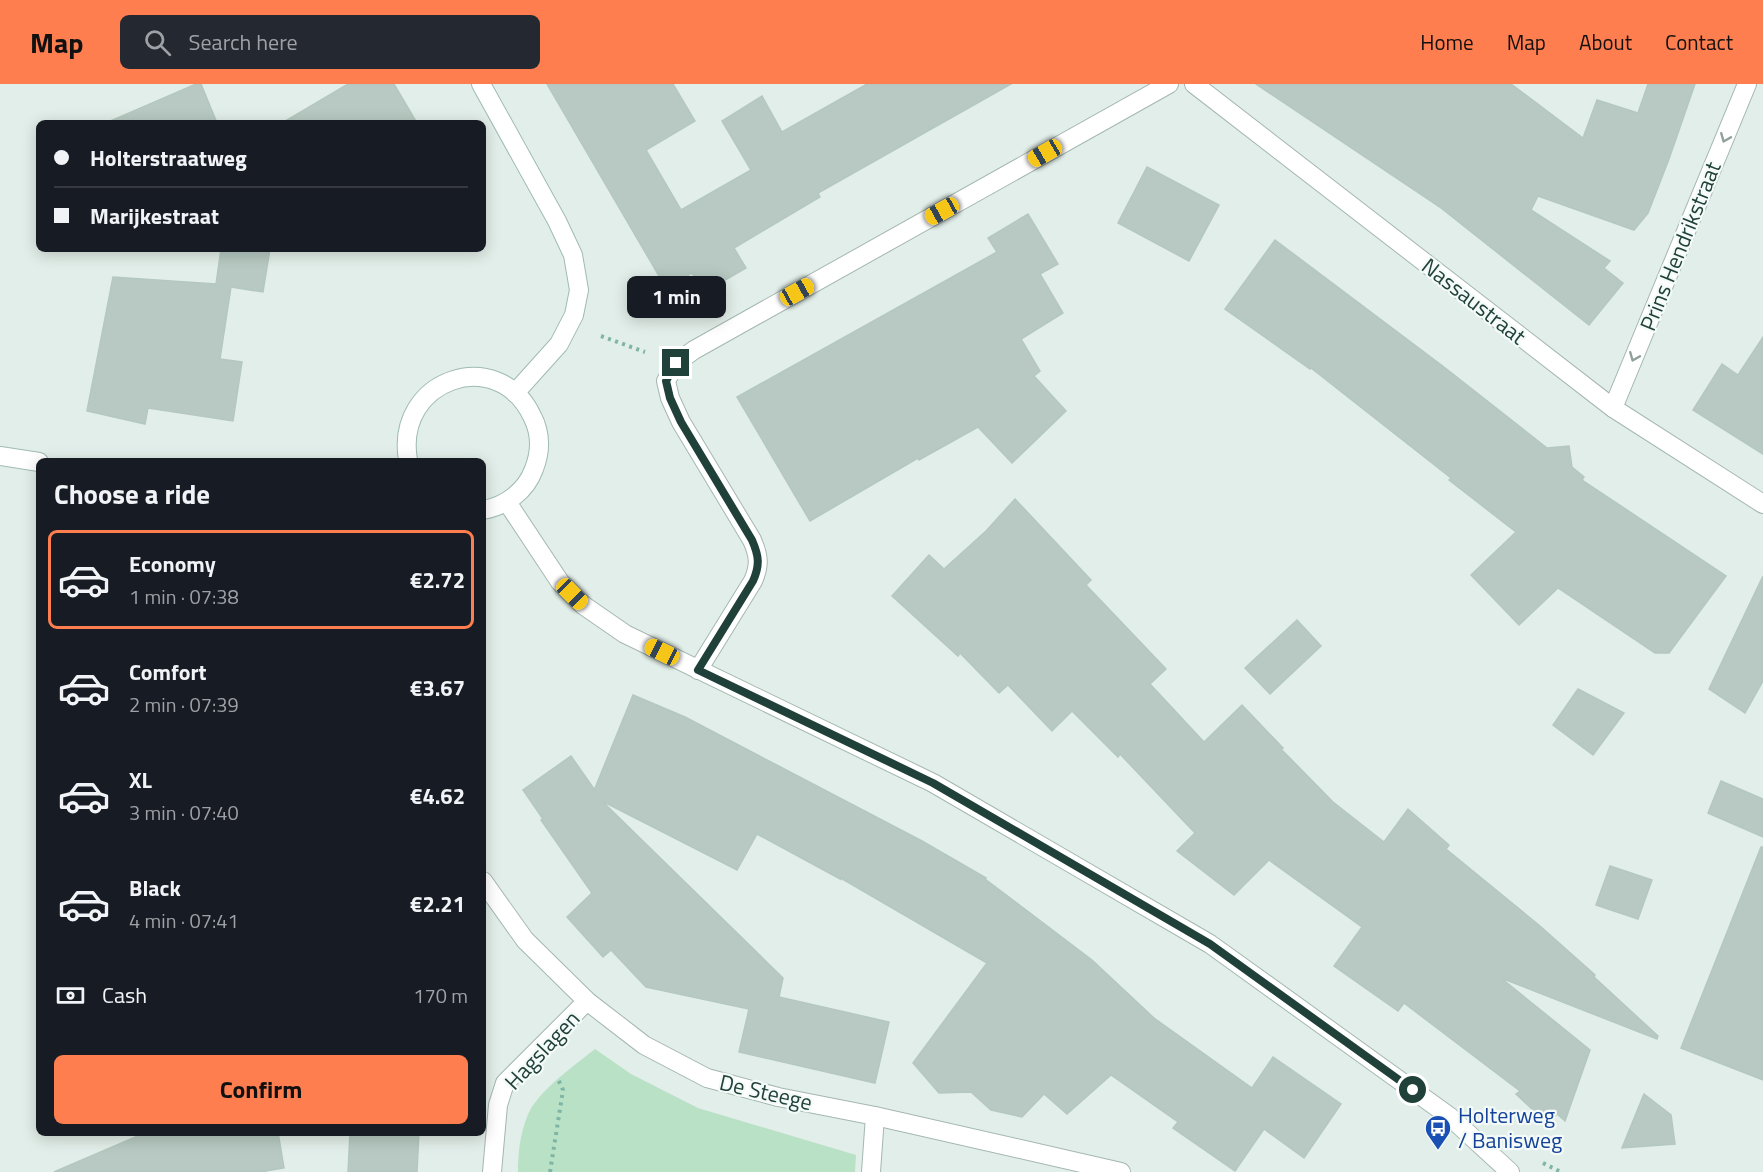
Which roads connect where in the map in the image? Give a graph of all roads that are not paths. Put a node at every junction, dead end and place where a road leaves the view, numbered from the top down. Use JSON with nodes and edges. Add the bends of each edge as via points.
{"nodes":[{"id":1,"x":481,"y":84,"type":"edge"},
{"id":2,"x":1169,"y":84,"type":"edge"},
{"id":3,"x":1194,"y":84,"type":"edge"},
{"id":4,"x":1747,"y":84,"type":"edge"},
{"id":5,"x":515,"y":393,"type":"junction"},
{"id":6,"x":1613,"y":408,"type":"junction"},
{"id":7,"x":0,"y":456,"type":"edge"},
{"id":8,"x":408,"y":458,"type":"edge"},
{"id":9,"x":36,"y":462,"type":"edge"},
{"id":10,"x":507,"y":502,"type":"junction"},
{"id":11,"x":1763,"y":504,"type":"edge"},
{"id":12,"x":486,"y":509,"type":"edge"},
{"id":13,"x":698,"y":670,"type":"junction"},
{"id":14,"x":486,"y":885,"type":"edge"},
{"id":15,"x":587,"y":1001,"type":"junction"},
{"id":16,"x":875,"y":1116,"type":"junction"},
{"id":17,"x":492,"y":1172,"type":"edge"},
{"id":18,"x":871,"y":1172,"type":"edge"},
{"id":19,"x":1120,"y":1172,"type":"edge"},
{"id":20,"x":1510,"y":1172,"type":"edge"}],
"edges":[{"from":1,"to":5,"type":"street","via":[[557,221],[573,255],[579,290],[574,315],[559,344]]},
{"from":2,"to":13,"type":"street","via":[[676,363],[666,381],[670,398],[759,556],[753,581]]},
{"from":3,"to":6,"type":"street","name":"Nassaustraat"},
{"from":4,"to":6,"type":"street","name":"Prins Hendrikstraat","one_way":true},
{"from":5,"to":8,"type":"street","via":[[480,377],[443,384],[427,394],[415,409],[405,446]]},
{"from":5,"to":10,"type":"street","via":[[528,406],[540,440],[531,476]]},
{"from":6,"to":11,"type":"street","name":"Nassaustraat"},
{"from":7,"to":9,"type":"street"},
{"from":10,"to":12,"type":"street"},
{"from":10,"to":13,"type":"street","via":[[560,582],[583,605],[625,634]]},
{"from":13,"to":20,"type":"street","via":[[933,783],[1210,944],[1449,1116]]},
{"from":14,"to":15,"type":"street","name":"De Steege","via":[[525,940]]},
{"from":15,"to":16,"type":"street","name":"De Steege","via":[[644,1045],[707,1078]]},
{"from":15,"to":17,"type":"street","name":"Hagslagen","via":[[506,1083],[498,1105]]},
{"from":16,"to":18,"type":"street"},
{"from":16,"to":19,"type":"street","name":"De Steege"}]}
